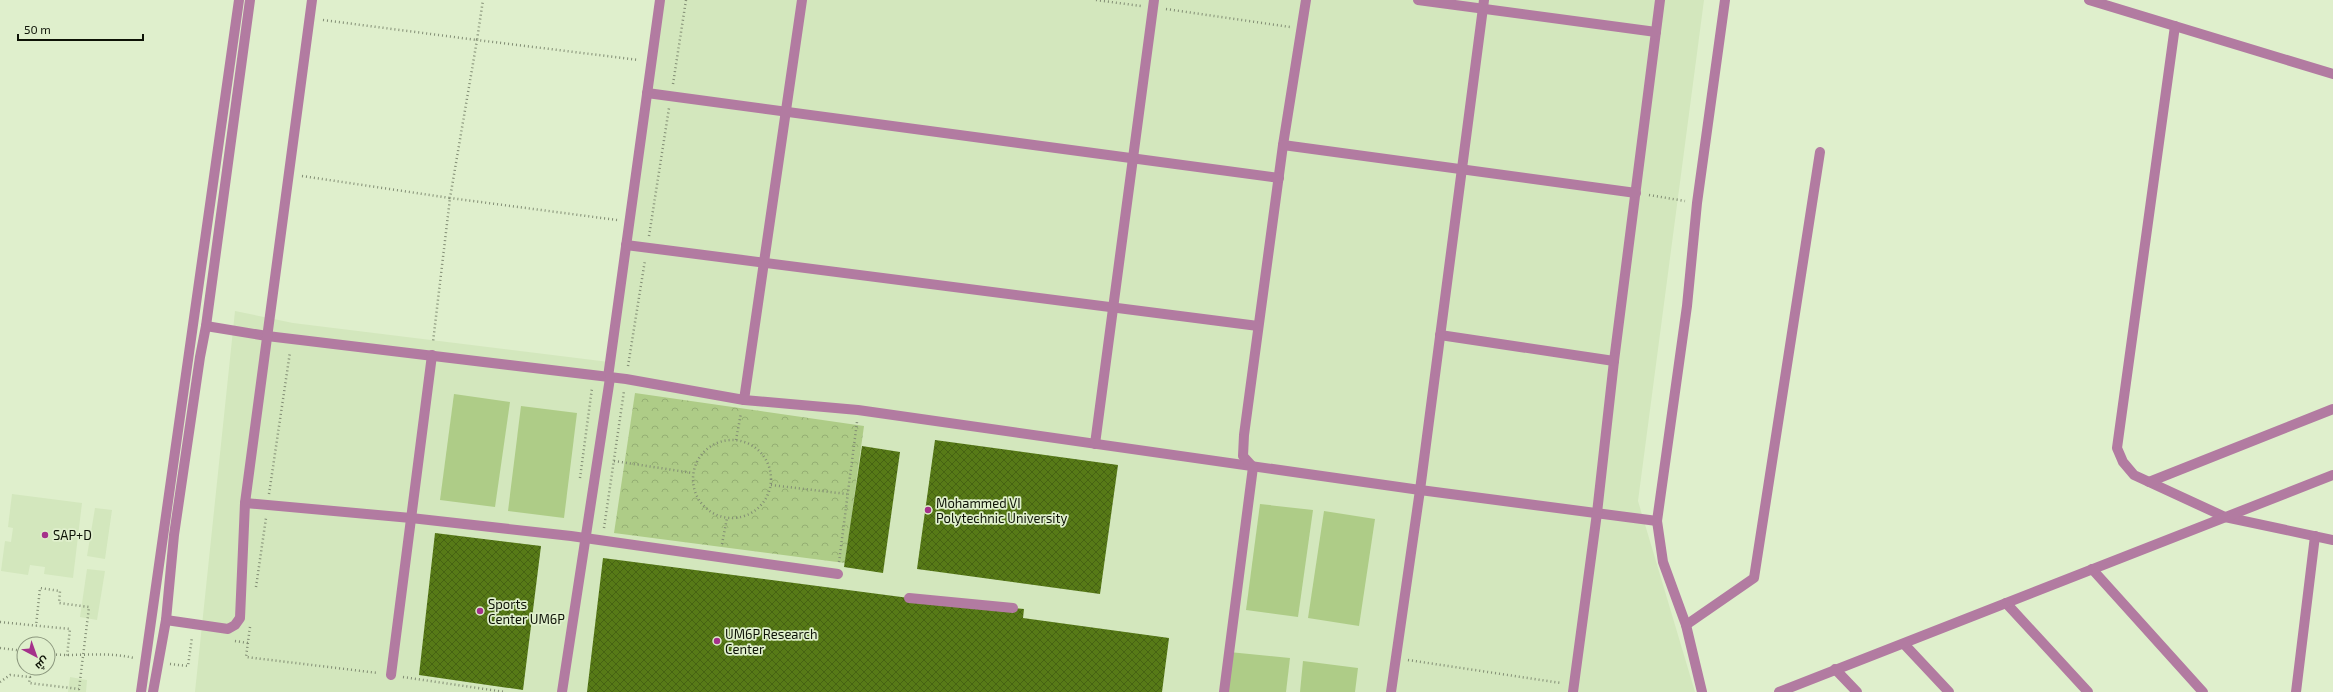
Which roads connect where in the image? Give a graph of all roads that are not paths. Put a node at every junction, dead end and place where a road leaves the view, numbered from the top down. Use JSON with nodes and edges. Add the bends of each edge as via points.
{"nodes":[{"id":1,"x":239,"y":0,"type":"edge"},
{"id":2,"x":250,"y":0,"type":"edge"},
{"id":3,"x":312,"y":0,"type":"edge"},
{"id":4,"x":660,"y":0,"type":"edge"},
{"id":5,"x":802,"y":0,"type":"edge"},
{"id":6,"x":1306,"y":0,"type":"edge"},
{"id":7,"x":1418,"y":0,"type":"edge"},
{"id":8,"x":1660,"y":0,"type":"edge"},
{"id":9,"x":1725,"y":0,"type":"edge"},
{"id":10,"x":2089,"y":0,"type":"edge"},
{"id":11,"x":1154,"y":4,"type":"edge"},
{"id":12,"x":1483,"y":4,"type":"edge"},
{"id":13,"x":2175,"y":26,"type":"junction"},
{"id":14,"x":1656,"y":32,"type":"junction"},
{"id":15,"x":2333,"y":74,"type":"edge"},
{"id":16,"x":647,"y":93,"type":"junction"},
{"id":17,"x":786,"y":111,"type":"junction"},
{"id":18,"x":1283,"y":145,"type":"junction"},
{"id":19,"x":1820,"y":152,"type":"dead end"},
{"id":20,"x":1133,"y":158,"type":"junction"},
{"id":21,"x":1462,"y":170,"type":"junction"},
{"id":22,"x":1279,"y":178,"type":"junction"},
{"id":23,"x":1636,"y":193,"type":"junction"},
{"id":24,"x":626,"y":245,"type":"junction"},
{"id":25,"x":764,"y":263,"type":"junction"},
{"id":26,"x":1114,"y":308,"type":"junction"},
{"id":27,"x":206,"y":326,"type":"junction"},
{"id":28,"x":1258,"y":326,"type":"junction"},
{"id":29,"x":1440,"y":335,"type":"junction"},
{"id":30,"x":267,"y":336,"type":"junction"},
{"id":31,"x":432,"y":355,"type":"junction"},
{"id":32,"x":1614,"y":361,"type":"junction"},
{"id":33,"x":609,"y":378,"type":"junction"},
{"id":34,"x":744,"y":400,"type":"junction"},
{"id":35,"x":2333,"y":409,"type":"edge"},
{"id":36,"x":1096,"y":444,"type":"junction"},
{"id":37,"x":1253,"y":467,"type":"junction"},
{"id":38,"x":2333,"y":475,"type":"edge"},
{"id":39,"x":2149,"y":482,"type":"junction"},
{"id":40,"x":1420,"y":490,"type":"junction"},
{"id":41,"x":245,"y":503,"type":"junction"},
{"id":42,"x":1597,"y":513,"type":"junction"},
{"id":43,"x":2225,"y":516,"type":"junction"},
{"id":44,"x":411,"y":518,"type":"junction"},
{"id":45,"x":1657,"y":521,"type":"junction"},
{"id":46,"x":2315,"y":536,"type":"junction"},
{"id":47,"x":586,"y":539,"type":"junction"},
{"id":48,"x":2333,"y":540,"type":"edge"},
{"id":49,"x":2092,"y":568,"type":"junction"},
{"id":50,"x":838,"y":574,"type":"road end"},
{"id":51,"x":909,"y":598,"type":"dead end"},
{"id":52,"x":2006,"y":603,"type":"junction"},
{"id":53,"x":1014,"y":608,"type":"dead end"},
{"id":54,"x":166,"y":620,"type":"junction"},
{"id":55,"x":1686,"y":625,"type":"junction"},
{"id":56,"x":1904,"y":644,"type":"junction"},
{"id":57,"x":1835,"y":669,"type":"junction"},
{"id":58,"x":391,"y":675,"type":"road end"},
{"id":59,"x":1573,"y":689,"type":"edge"},
{"id":60,"x":141,"y":692,"type":"edge"},
{"id":61,"x":153,"y":692,"type":"edge"},
{"id":62,"x":562,"y":692,"type":"edge"},
{"id":63,"x":1224,"y":692,"type":"edge"},
{"id":64,"x":1391,"y":692,"type":"edge"},
{"id":65,"x":1702,"y":692,"type":"edge"},
{"id":66,"x":1780,"y":692,"type":"edge"},
{"id":67,"x":1857,"y":692,"type":"edge"},
{"id":68,"x":1949,"y":692,"type":"edge"},
{"id":69,"x":2088,"y":692,"type":"edge"},
{"id":70,"x":2203,"y":692,"type":"edge"},
{"id":71,"x":2296,"y":692,"type":"edge"}],
"edges":[{"from":1,"to":60,"type":"street"},
{"from":2,"to":27,"type":"street"},
{"from":3,"to":30,"type":"street"},
{"from":4,"to":16,"type":"street"},
{"from":5,"to":17,"type":"street"},
{"from":6,"to":18,"type":"street"},
{"from":7,"to":12,"type":"street"},
{"from":8,"to":14,"type":"street"},
{"from":9,"to":45,"type":"street"},
{"from":10,"to":13,"type":"street"},
{"from":11,"to":20,"type":"street"},
{"from":12,"to":14,"type":"street"},
{"from":12,"to":21,"type":"street"},
{"from":13,"to":15,"type":"street"},
{"from":13,"to":39,"type":"street","via":[[2117,448],[2123,462],[2134,475]]},
{"from":14,"to":23,"type":"street"},
{"from":16,"to":17,"type":"street"},
{"from":16,"to":24,"type":"street"},
{"from":17,"to":20,"type":"street"},
{"from":17,"to":25,"type":"street"},
{"from":18,"to":21,"type":"street"},
{"from":18,"to":22,"type":"street"},
{"from":19,"to":55,"type":"street","via":[[1754,578]]},
{"from":20,"to":22,"type":"street"},
{"from":20,"to":26,"type":"street"},
{"from":21,"to":23,"type":"street"},
{"from":21,"to":29,"type":"street"},
{"from":22,"to":28,"type":"street"},
{"from":23,"to":32,"type":"street"},
{"from":24,"to":25,"type":"street"},
{"from":24,"to":33,"type":"street"},
{"from":25,"to":26,"type":"street"},
{"from":25,"to":34,"type":"street"},
{"from":26,"to":28,"type":"street"},
{"from":26,"to":36,"type":"street"},
{"from":27,"to":30,"type":"street"},
{"from":27,"to":54,"type":"street","via":[[174,535]]},
{"from":28,"to":37,"type":"street","via":[[1243,456]]},
{"from":29,"to":32,"type":"street"},
{"from":29,"to":40,"type":"street"},
{"from":30,"to":31,"type":"street"},
{"from":30,"to":41,"type":"street"},
{"from":31,"to":33,"type":"street"},
{"from":31,"to":44,"type":"street"},
{"from":32,"to":42,"type":"street"},
{"from":33,"to":34,"type":"street"},
{"from":33,"to":47,"type":"street"},
{"from":34,"to":36,"type":"street","via":[[858,410]]},
{"from":35,"to":39,"type":"street"},
{"from":36,"to":37,"type":"street"},
{"from":37,"to":40,"type":"street"},
{"from":37,"to":63,"type":"street"},
{"from":38,"to":43,"type":"street"},
{"from":39,"to":43,"type":"street"},
{"from":40,"to":42,"type":"street"},
{"from":40,"to":64,"type":"street"},
{"from":41,"to":44,"type":"street"},
{"from":41,"to":54,"type":"street","via":[[238,622],[228,629]]},
{"from":42,"to":45,"type":"street"},
{"from":42,"to":59,"type":"street"},
{"from":43,"to":46,"type":"street"},
{"from":43,"to":49,"type":"street"},
{"from":44,"to":47,"type":"street"},
{"from":44,"to":58,"type":"street"},
{"from":45,"to":55,"type":"street","via":[[1663,562]]},
{"from":46,"to":48,"type":"street"},
{"from":46,"to":71,"type":"street"},
{"from":47,"to":50,"type":"street"},
{"from":47,"to":62,"type":"street"},
{"from":49,"to":52,"type":"street"},
{"from":49,"to":70,"type":"street"},
{"from":51,"to":53,"type":"street"},
{"from":52,"to":56,"type":"street"},
{"from":52,"to":69,"type":"street"},
{"from":54,"to":61,"type":"street"},
{"from":55,"to":65,"type":"street"},
{"from":56,"to":57,"type":"street"},
{"from":56,"to":68,"type":"street"},
{"from":57,"to":66,"type":"street"},
{"from":57,"to":67,"type":"street"}]}
